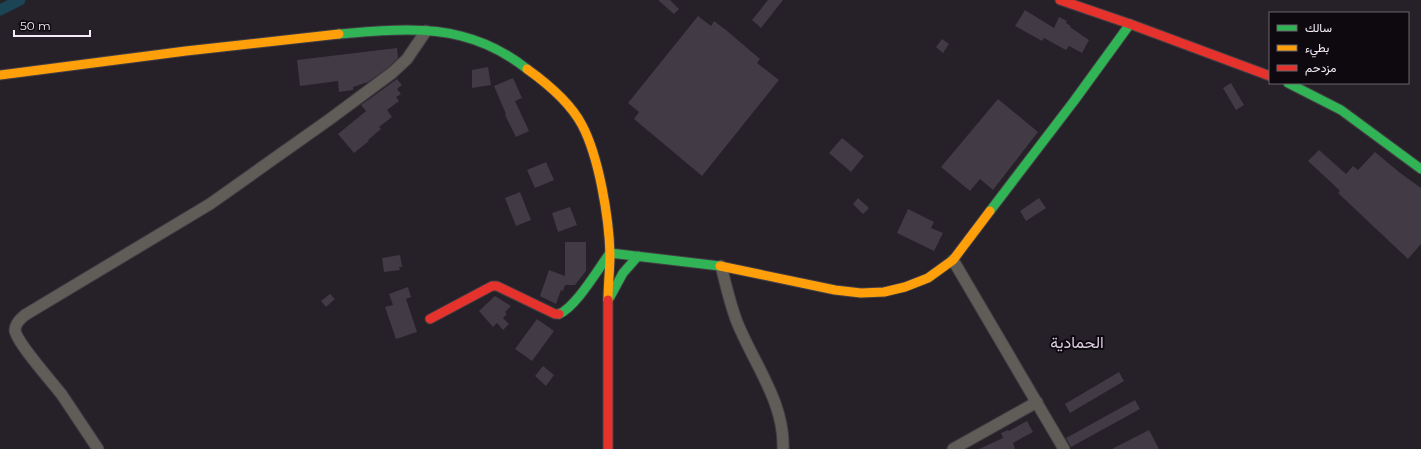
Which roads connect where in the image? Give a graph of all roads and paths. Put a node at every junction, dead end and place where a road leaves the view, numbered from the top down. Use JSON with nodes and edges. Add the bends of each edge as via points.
{"nodes":[{"id":1,"x":1060,"y":0,"type":"edge"},
{"id":2,"x":1130,"y":24,"type":"junction"},
{"id":3,"x":426,"y":31,"type":"junction"},
{"id":4,"x":0,"y":75,"type":"edge"},
{"id":5,"x":1269,"y":76,"type":"edge"},
{"id":6,"x":1290,"y":84,"type":"edge"},
{"id":7,"x":1421,"y":169,"type":"edge"},
{"id":8,"x":610,"y":253,"type":"junction"},
{"id":9,"x":638,"y":256,"type":"junction"},
{"id":10,"x":953,"y":260,"type":"junction"},
{"id":11,"x":721,"y":266,"type":"junction"},
{"id":12,"x":608,"y":301,"type":"junction"},
{"id":13,"x":430,"y":319,"type":"dead end"},
{"id":14,"x":1037,"y":402,"type":"junction"},
{"id":15,"x":98,"y":449,"type":"edge"},
{"id":16,"x":608,"y":449,"type":"edge"},
{"id":17,"x":783,"y":449,"type":"edge"},
{"id":18,"x":953,"y":449,"type":"edge"},
{"id":19,"x":1064,"y":449,"type":"edge"}],
"edges":[{"from":1,"to":2,"type":"main road"},
{"from":2,"to":5,"type":"main road"},
{"from":2,"to":10,"type":"main road"},
{"from":3,"to":4,"type":"main road","via":[[368,31],[281,39]]},
{"from":3,"to":8,"type":"main road","via":[[462,36],[506,54],[555,91],[576,115],[590,140],[605,206]]},
{"from":3,"to":15,"type":"street","via":[[397,69],[330,119],[210,204],[24,315],[17,323],[15,330],[18,338]]},
{"from":6,"to":7,"type":"main road","via":[[1341,110]]},
{"from":8,"to":9,"type":"main road"},
{"from":8,"to":12,"type":"main road"},
{"from":8,"to":13,"type":"main road","via":[[586,287],[560,314],[492,286]]},
{"from":9,"to":11,"type":"main road"},
{"from":9,"to":12,"type":"main road","via":[[623,273]]},
{"from":10,"to":11,"type":"main road","via":[[928,278],[884,292],[835,290]]},
{"from":10,"to":14,"type":"street"},
{"from":11,"to":17,"type":"street","via":[[738,323],[779,413]]},
{"from":12,"to":16,"type":"main road"},
{"from":14,"to":18,"type":"street"},
{"from":14,"to":19,"type":"street"}]}
